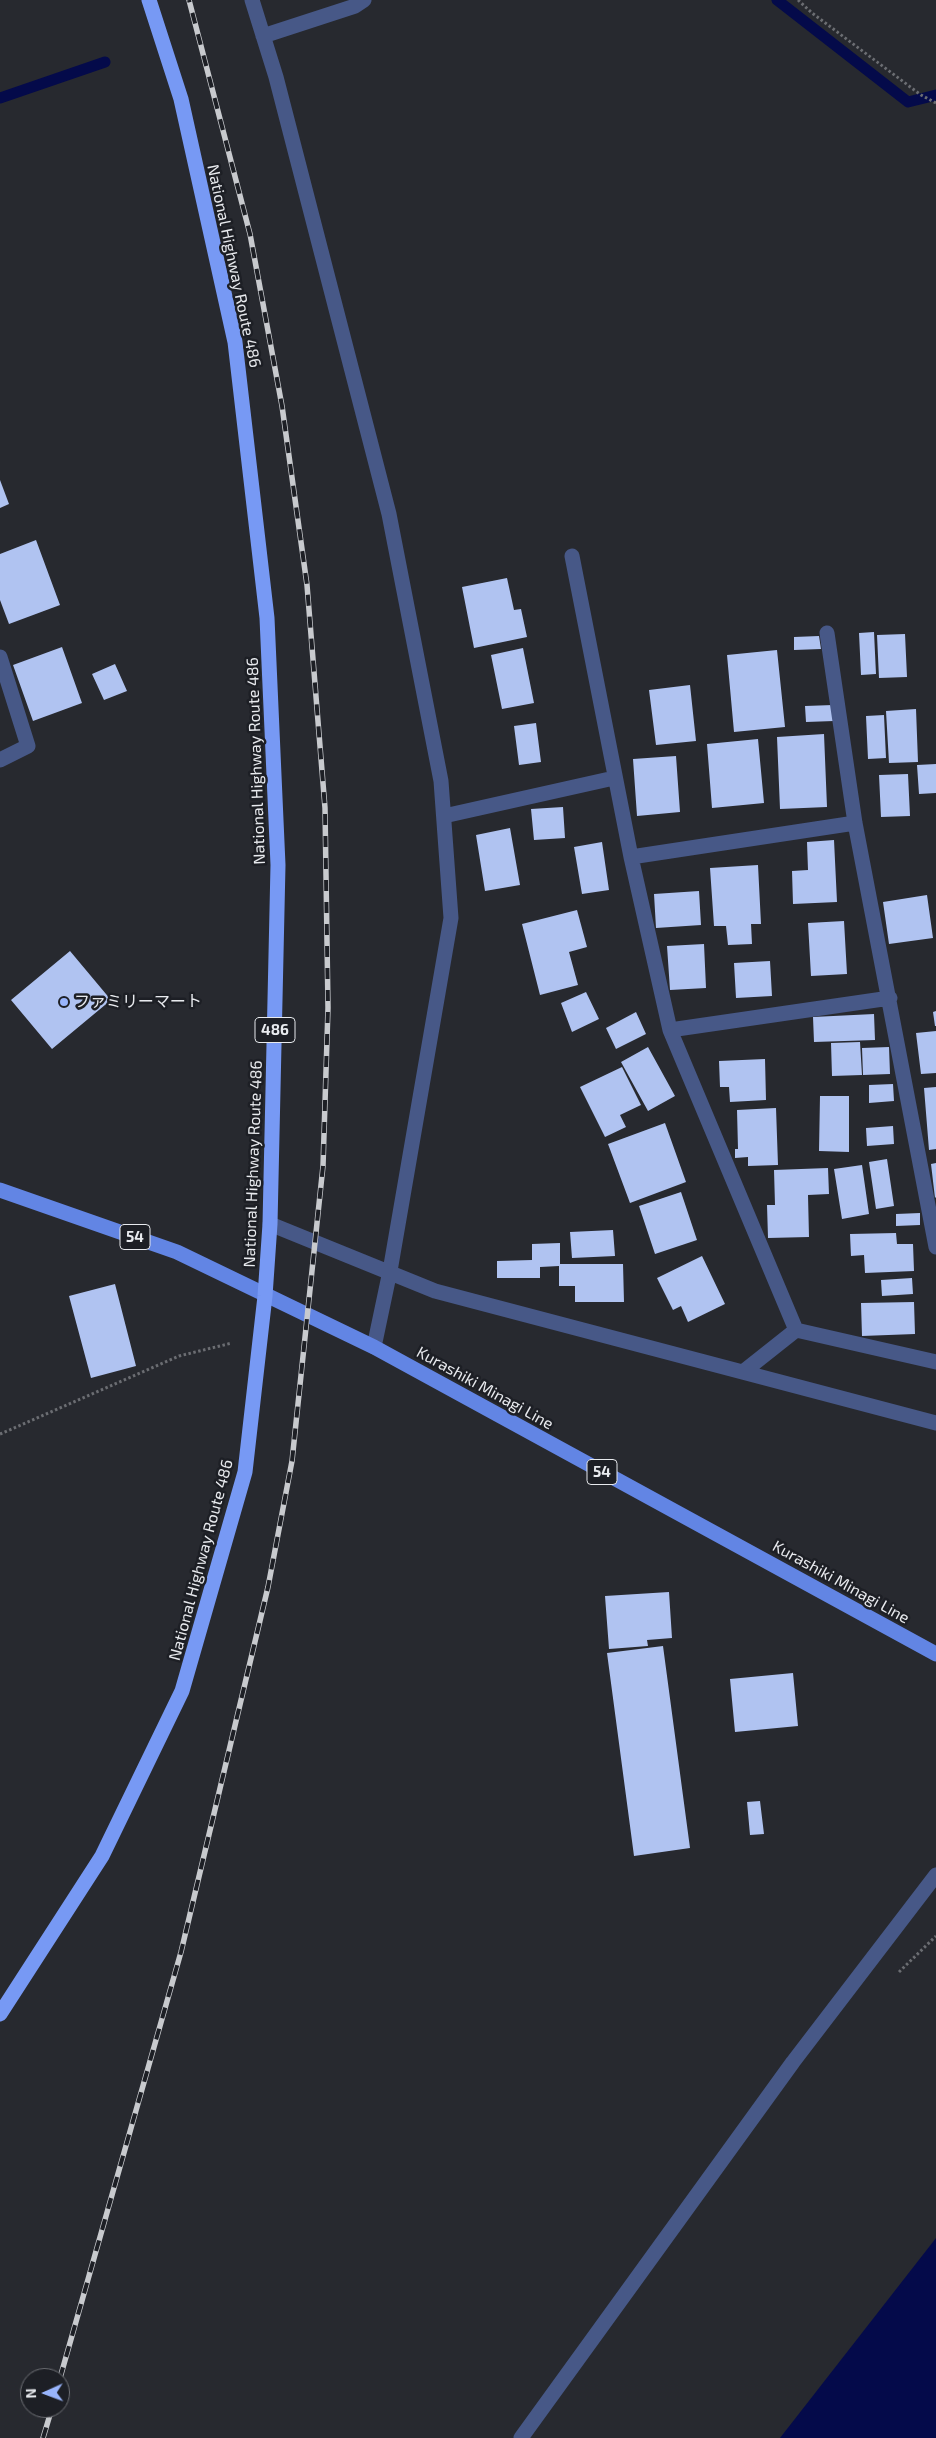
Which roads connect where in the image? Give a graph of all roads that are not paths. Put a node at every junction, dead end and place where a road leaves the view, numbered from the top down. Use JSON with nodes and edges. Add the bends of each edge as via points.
{"nodes":[{"id":1,"x":149,"y":0,"type":"edge"},
{"id":2,"x":252,"y":0,"type":"edge"},
{"id":3,"x":364,"y":0,"type":"edge"},
{"id":4,"x":263,"y":36,"type":"junction"},
{"id":5,"x":572,"y":556,"type":"dead end"},
{"id":6,"x":827,"y":633,"type":"dead end"},
{"id":7,"x":0,"y":657,"type":"edge"},
{"id":8,"x":0,"y":760,"type":"edge"},
{"id":9,"x":614,"y":778,"type":"junction"},
{"id":10,"x":444,"y":816,"type":"junction"},
{"id":11,"x":855,"y":823,"type":"junction"},
{"id":12,"x":631,"y":857,"type":"junction"},
{"id":13,"x":890,"y":998,"type":"junction"},
{"id":14,"x":670,"y":1030,"type":"junction"},
{"id":15,"x":0,"y":1190,"type":"edge"},
{"id":16,"x":270,"y":1224,"type":"junction"},
{"id":17,"x":936,"y":1247,"type":"edge"},
{"id":18,"x":390,"y":1271,"type":"junction"},
{"id":19,"x":265,"y":1296,"type":"junction"},
{"id":20,"x":796,"y":1330,"type":"junction"},
{"id":21,"x":374,"y":1348,"type":"junction"},
{"id":22,"x":936,"y":1362,"type":"edge"},
{"id":23,"x":742,"y":1372,"type":"junction"},
{"id":24,"x":936,"y":1423,"type":"edge"},
{"id":25,"x":936,"y":1654,"type":"edge"},
{"id":26,"x":936,"y":1875,"type":"edge"},
{"id":27,"x":0,"y":2014,"type":"edge"},
{"id":28,"x":521,"y":2438,"type":"edge"}],
"edges":[{"from":1,"to":16,"type":"highway","name":"National Highway Route 486","number":"486","via":[[181,99],[235,342],[267,618],[278,865]]},
{"from":2,"to":4,"type":"street"},
{"from":3,"to":4,"type":"street","via":[[355,6]]},
{"from":4,"to":10,"type":"street","via":[[389,514],[442,781]]},
{"from":5,"to":9,"type":"street"},
{"from":6,"to":11,"type":"street"},
{"from":7,"to":8,"type":"street","via":[[28,746]]},
{"from":9,"to":10,"type":"street"},
{"from":9,"to":12,"type":"street"},
{"from":10,"to":18,"type":"street","via":[[451,918]]},
{"from":11,"to":12,"type":"street"},
{"from":11,"to":13,"type":"street"},
{"from":12,"to":14,"type":"street"},
{"from":13,"to":14,"type":"street"},
{"from":13,"to":17,"type":"street"},
{"from":14,"to":20,"type":"street"},
{"from":15,"to":19,"type":"main road","name":"Kurashiki Minagi Line","number":"54","via":[[177,1252]]},
{"from":16,"to":18,"type":"street"},
{"from":16,"to":19,"type":"highway","name":"National Highway Route 486","number":"486"},
{"from":18,"to":21,"type":"street"},
{"from":18,"to":23,"type":"street","via":[[435,1291]]},
{"from":19,"to":21,"type":"main road","name":"Kurashiki Minagi Line","number":"54"},
{"from":19,"to":27,"type":"highway","name":"National Highway Route 486","number":"486","via":[[246,1472],[182,1691],[102,1856]]},
{"from":20,"to":22,"type":"street"},
{"from":20,"to":23,"type":"street"},
{"from":21,"to":25,"type":"main road","name":"Kurashiki Minagi Line","number":"54"},
{"from":23,"to":24,"type":"street"},
{"from":26,"to":28,"type":"street","via":[[793,2062]]}]}
